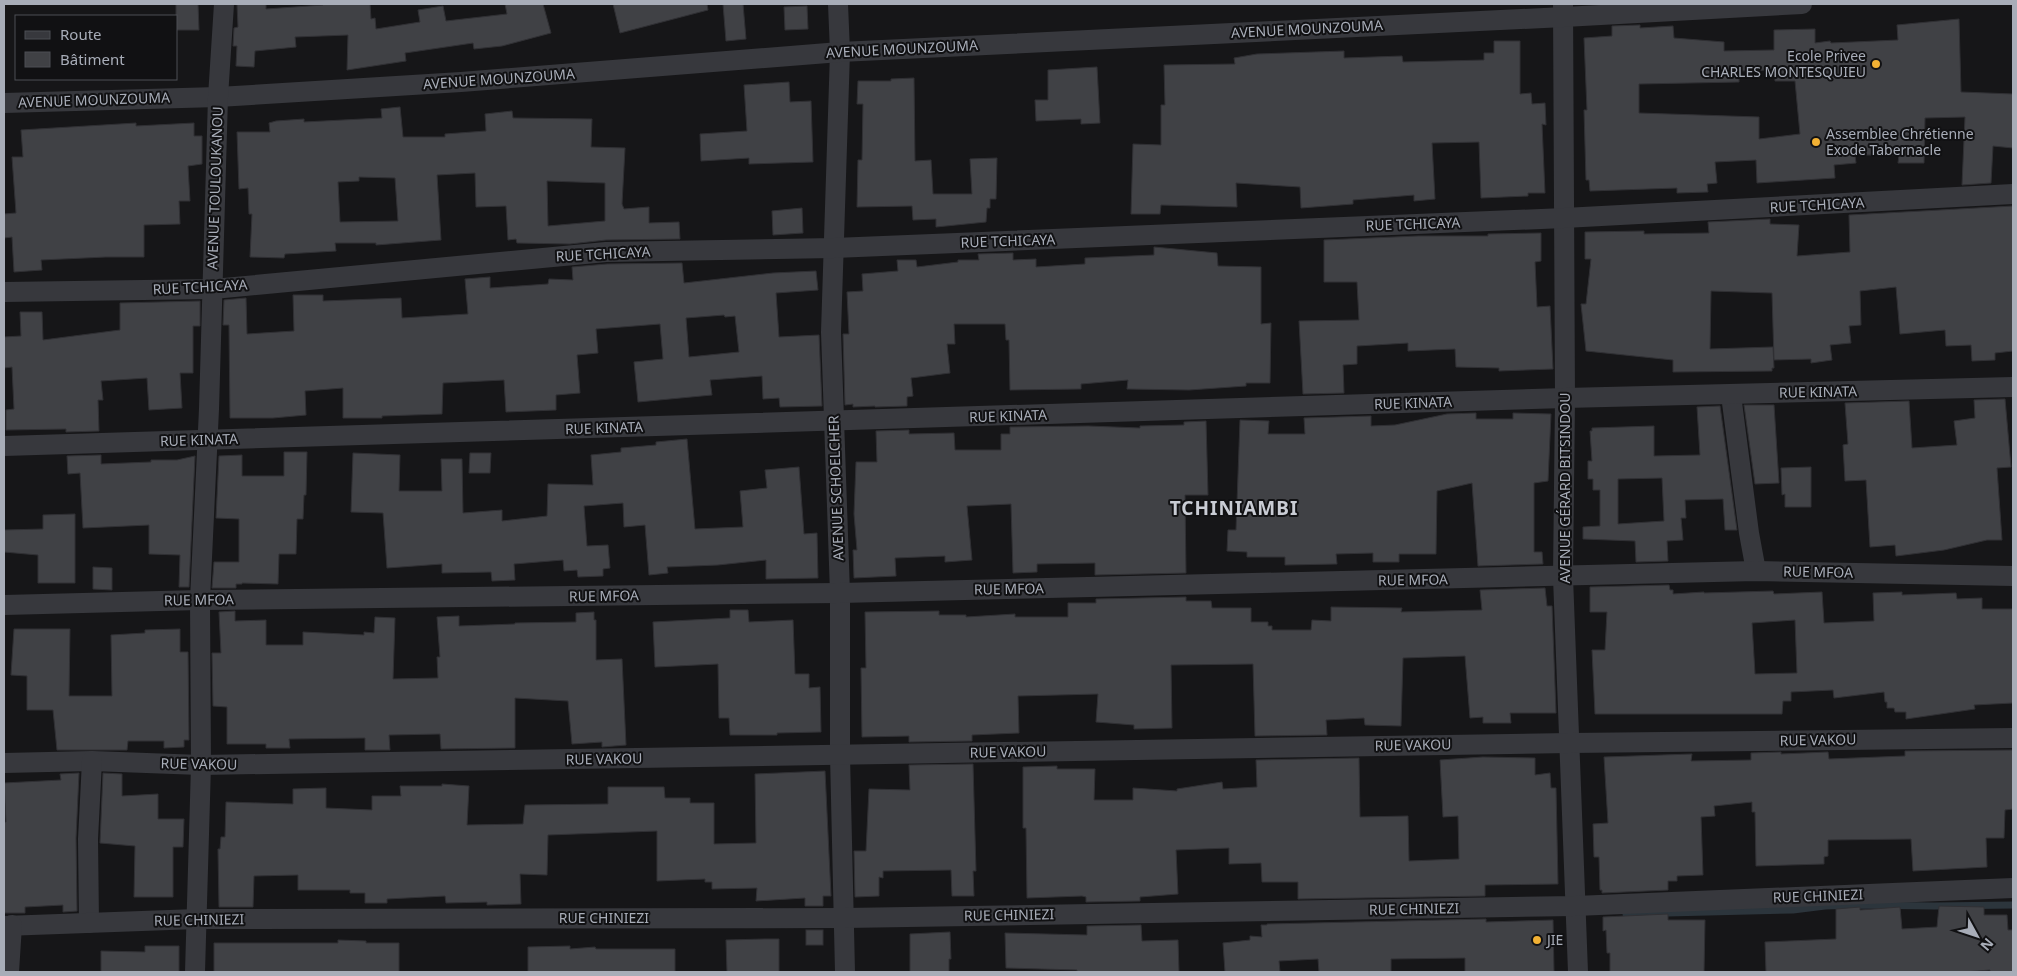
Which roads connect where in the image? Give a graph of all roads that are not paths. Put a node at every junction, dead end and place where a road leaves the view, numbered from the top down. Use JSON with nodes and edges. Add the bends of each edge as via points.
{"nodes":[{"id":1,"x":224,"y":4,"type":"edge"},
{"id":2,"x":838,"y":4,"type":"edge"},
{"id":3,"x":1802,"y":4,"type":"edge"},
{"id":4,"x":1563,"y":10,"type":"edge"},
{"id":5,"x":840,"y":52,"type":"junction"},
{"id":6,"x":218,"y":97,"type":"junction"},
{"id":7,"x":4,"y":103,"type":"edge"},
{"id":8,"x":2013,"y":194,"type":"edge"},
{"id":9,"x":1564,"y":218,"type":"junction"},
{"id":10,"x":834,"y":248,"type":"junction"},
{"id":11,"x":212,"y":289,"type":"junction"},
{"id":12,"x":4,"y":292,"type":"edge"},
{"id":13,"x":2013,"y":388,"type":"edge"},
{"id":14,"x":1731,"y":395,"type":"junction"},
{"id":15,"x":1565,"y":398,"type":"junction"},
{"id":16,"x":834,"y":421,"type":"junction"},
{"id":17,"x":208,"y":440,"type":"junction"},
{"id":18,"x":4,"y":446,"type":"edge"},
{"id":19,"x":1756,"y":571,"type":"junction"},
{"id":20,"x":2013,"y":576,"type":"edge"},
{"id":21,"x":1564,"y":577,"type":"junction"},
{"id":22,"x":840,"y":593,"type":"junction"},
{"id":23,"x":200,"y":600,"type":"junction"},
{"id":24,"x":4,"y":605,"type":"edge"},
{"id":25,"x":2013,"y":738,"type":"edge"},
{"id":26,"x":1570,"y":743,"type":"junction"},
{"id":27,"x":840,"y":755,"type":"junction"},
{"id":28,"x":92,"y":761,"type":"junction"},
{"id":29,"x":4,"y":763,"type":"edge"},
{"id":30,"x":201,"y":765,"type":"junction"},
{"id":31,"x":2013,"y":888,"type":"edge"},
{"id":32,"x":1575,"y":906,"type":"junction"},
{"id":33,"x":845,"y":918,"type":"junction"},
{"id":34,"x":197,"y":919,"type":"junction"},
{"id":35,"x":90,"y":923,"type":"junction"},
{"id":36,"x":8,"y":926,"type":"edge"},
{"id":37,"x":9,"y":972,"type":"edge"},
{"id":38,"x":195,"y":972,"type":"edge"},
{"id":39,"x":845,"y":972,"type":"edge"},
{"id":40,"x":1578,"y":972,"type":"edge"}],
"edges":[{"from":1,"to":6,"type":"street","name":"AVENUE TOULOUKANOU"},
{"from":2,"to":5,"type":"street","name":"AVENUE SCHOELCHER"},
{"from":3,"to":4,"type":"street","name":"AVENUE MOUNZOUMA"},
{"from":4,"to":5,"type":"street","name":"AVENUE MOUNZOUMA"},
{"from":4,"to":9,"type":"street","name":"AVENUE GÉRARD BITSINDOU"},
{"from":5,"to":6,"type":"street","name":"AVENUE MOUNZOUMA","via":[[461,82]]},
{"from":5,"to":10,"type":"street","name":"AVENUE SCHOELCHER"},
{"from":6,"to":7,"type":"street","name":"AVENUE MOUNZOUMA"},
{"from":6,"to":11,"type":"street","name":"AVENUE TOULOUKANOU"},
{"from":8,"to":9,"type":"street","name":"RUE TCHICAYA"},
{"from":9,"to":10,"type":"street","name":"RUE TCHICAYA"},
{"from":9,"to":15,"type":"street","name":"AVENUE GÉRARD BITSINDOU"},
{"from":10,"to":11,"type":"street","name":"RUE TCHICAYA","via":[[606,252]]},
{"from":10,"to":16,"type":"street","name":"AVENUE SCHOELCHER","via":[[831,332]]},
{"from":11,"to":12,"type":"street","name":"RUE TCHICAYA"},
{"from":11,"to":17,"type":"street","name":"AVENUE TOULOUKANOU"},
{"from":13,"to":14,"type":"street","name":"RUE KINATA"},
{"from":14,"to":15,"type":"street","name":"RUE KINATA"},
{"from":14,"to":19,"type":"street"},
{"from":15,"to":16,"type":"street","name":"RUE KINATA"},
{"from":15,"to":21,"type":"street","name":"AVENUE GÉRARD BITSINDOU"},
{"from":16,"to":17,"type":"street","name":"RUE KINATA"},
{"from":16,"to":22,"type":"street","name":"AVENUE SCHOELCHER"},
{"from":17,"to":18,"type":"street","name":"RUE KINATA"},
{"from":17,"to":23,"type":"street","name":"AVENUE TOULOUKANOU"},
{"from":19,"to":20,"type":"street","name":"RUE MFOA"},
{"from":19,"to":21,"type":"street","name":"RUE MFOA"},
{"from":21,"to":22,"type":"street","name":"RUE MFOA"},
{"from":21,"to":26,"type":"street","name":"AVENUE GÉRARD BITSINDOU"},
{"from":22,"to":23,"type":"street","name":"RUE MFOA"},
{"from":22,"to":27,"type":"street","name":"AVENUE SCHOELCHER"},
{"from":23,"to":24,"type":"street","name":"RUE MFOA"},
{"from":23,"to":30,"type":"street","name":"AVENUE TOULOUKANOU"},
{"from":25,"to":26,"type":"street","name":"RUE VAKOU"},
{"from":26,"to":27,"type":"street","name":"RUE VAKOU"},
{"from":26,"to":32,"type":"street","name":"AVENUE GÉRARD BITSINDOU"},
{"from":27,"to":30,"type":"street","name":"RUE VAKOU"},
{"from":27,"to":33,"type":"street","name":"AVENUE SCHOELCHER"},
{"from":28,"to":29,"type":"street","name":"RUE VAKOU"},
{"from":28,"to":30,"type":"street","name":"RUE VAKOU"},
{"from":28,"to":35,"type":"street","via":[[88,839]]},
{"from":30,"to":34,"type":"street","name":"AVENUE TOULOUKANOU"},
{"from":31,"to":32,"type":"street","name":"RUE CHINIEZI"},
{"from":32,"to":33,"type":"street","name":"RUE CHINIEZI"},
{"from":32,"to":40,"type":"street","name":"AVENUE GÉRARD BITSINDOU"},
{"from":33,"to":34,"type":"street","name":"RUE CHINIEZI"},
{"from":33,"to":39,"type":"street","name":"AVENUE SCHOELCHER"},
{"from":34,"to":35,"type":"street","name":"RUE CHINIEZI"},
{"from":34,"to":38,"type":"street","name":"AVENUE TOULOUKANOU"},
{"from":35,"to":36,"type":"street","name":"RUE CHINIEZI"},
{"from":36,"to":37,"type":"street"}]}
